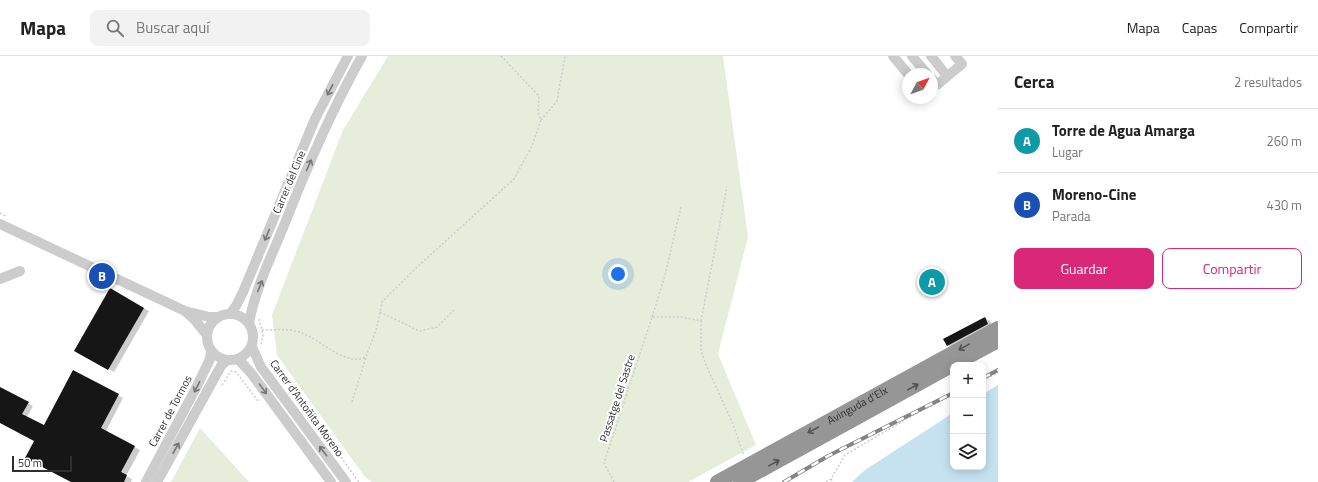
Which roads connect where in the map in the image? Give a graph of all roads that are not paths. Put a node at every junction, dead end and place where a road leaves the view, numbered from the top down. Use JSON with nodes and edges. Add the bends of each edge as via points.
{"nodes":[{"id":1,"x":348,"y":56,"type":"edge"},
{"id":2,"x":362,"y":56,"type":"edge"},
{"id":3,"x":893,"y":56,"type":"edge"},
{"id":4,"x":912,"y":56,"type":"edge"},
{"id":5,"x":931,"y":56,"type":"edge"},
{"id":6,"x":955,"y":56,"type":"edge"},
{"id":7,"x":903,"y":68,"type":"edge"},
{"id":8,"x":922,"y":68,"type":"edge"},
{"id":9,"x":948,"y":76,"type":"junction"},
{"id":10,"x":938,"y":83,"type":"edge"},
{"id":11,"x":3,"y":220,"type":"edge"},
{"id":12,"x":20,"y":271,"type":"dead end"},
{"id":13,"x":0,"y":279,"type":"edge"},
{"id":14,"x":185,"y":311,"type":"junction"},
{"id":15,"x":230,"y":314,"type":"junction"},
{"id":16,"x":218,"y":317,"type":"junction"},
{"id":17,"x":249,"y":323,"type":"junction"},
{"id":18,"x":998,"y":328,"type":"edge"},
{"id":19,"x":207,"y":335,"type":"junction"},
{"id":20,"x":998,"y":341,"type":"edge"},
{"id":21,"x":256,"y":347,"type":"junction"},
{"id":22,"x":211,"y":351,"type":"junction"},
{"id":23,"x":959,"y":362,"type":"edge"},
{"id":24,"x":231,"y":363,"type":"junction"},
{"id":25,"x":950,"y":367,"type":"edge"},
{"id":26,"x":146,"y":482,"type":"edge"},
{"id":27,"x":157,"y":482,"type":"edge"},
{"id":28,"x":330,"y":482,"type":"edge"},
{"id":29,"x":346,"y":482,"type":"edge"},
{"id":30,"x":717,"y":482,"type":"edge"},
{"id":31,"x":740,"y":482,"type":"edge"}],
"edges":[{"from":1,"to":15,"type":"street","name":"Carrer del Cine","one_way":true,"via":[[315,119],[243,292]]},
{"from":17,"to":2,"type":"street","name":"Carrer del Cine","one_way":true,"via":[[255,297],[302,180],[347,82]]},
{"from":3,"to":7,"type":"street"},
{"from":4,"to":8,"type":"street"},
{"from":5,"to":9,"type":"street"},
{"from":6,"to":9,"type":"street","via":[[962,64]]},
{"from":9,"to":10,"type":"street"},
{"from":11,"to":14,"type":"street"},
{"from":12,"to":13,"type":"street"},
{"from":14,"to":16,"type":"street"},
{"from":14,"to":19,"type":"street"},
{"from":15,"to":16,"type":"street"},
{"from":15,"to":17,"type":"street","via":[[244,318]]},
{"from":16,"to":19,"type":"street"},
{"from":17,"to":21,"type":"street"},
{"from":18,"to":30,"type":"highway","name":"Avinguda d'Elx","one_way":true},
{"from":19,"to":22,"type":"street"},
{"from":20,"to":23,"type":"highway","name":"Avinguda d'Elx"},
{"from":21,"to":24,"type":"street"},
{"from":29,"to":21,"type":"street","name":"Carrer d'Antoñita Moreno","one_way":true,"via":[[279,383],[261,367]]},
{"from":22,"to":24,"type":"street"},
{"from":22,"to":26,"type":"street","name":"Carrer de Tormos","one_way":true,"via":[[210,359],[197,386]]},
{"from":27,"to":24,"type":"street","name":"Carrer de Tormos","one_way":true,"via":[[221,366]]},
{"from":24,"to":28,"type":"street","one_way":true,"via":[[251,373]]},
{"from":31,"to":25,"type":"highway","name":"Avinguda d'Elx","one_way":true}]}
